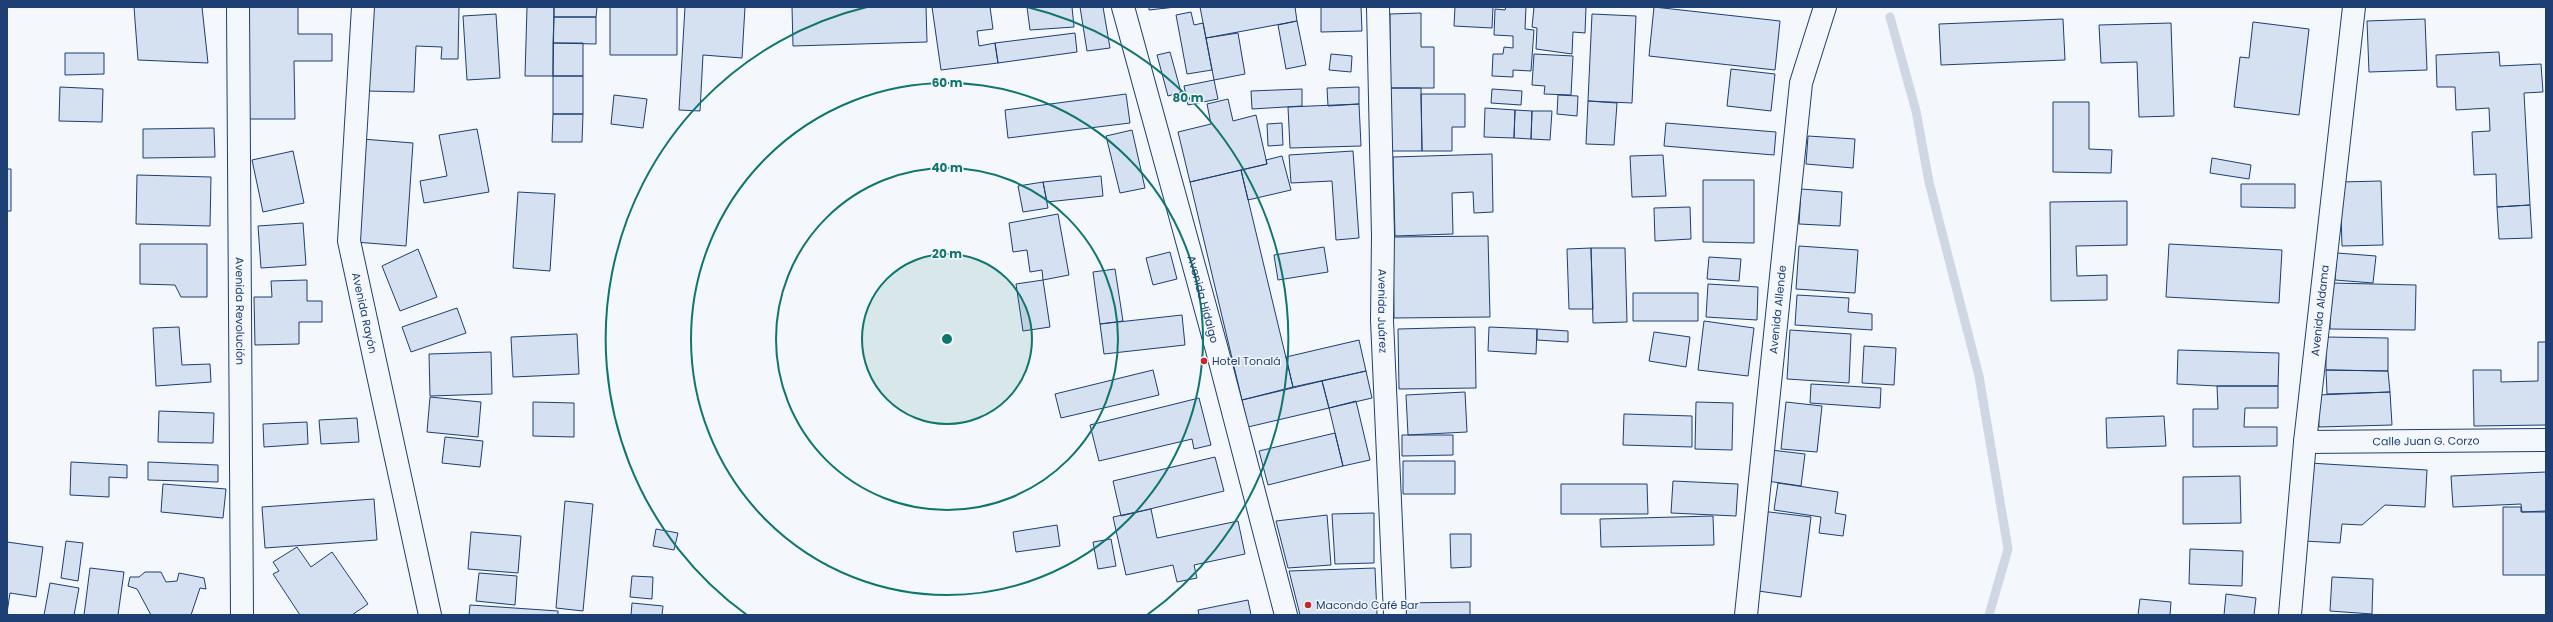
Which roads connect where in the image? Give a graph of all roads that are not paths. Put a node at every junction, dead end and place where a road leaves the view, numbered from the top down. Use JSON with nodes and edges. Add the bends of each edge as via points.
{"nodes":[{"id":1,"x":238,"y":7,"type":"edge"},
{"id":2,"x":363,"y":7,"type":"edge"},
{"id":3,"x":1123,"y":7,"type":"edge"},
{"id":4,"x":1378,"y":7,"type":"edge"},
{"id":5,"x":1825,"y":7,"type":"edge"},
{"id":6,"x":2354,"y":7,"type":"edge"},
{"id":7,"x":2546,"y":440,"type":"edge"},
{"id":8,"x":2305,"y":442,"type":"junction"},
{"id":9,"x":242,"y":615,"type":"edge"},
{"id":10,"x":430,"y":615,"type":"edge"},
{"id":11,"x":1286,"y":615,"type":"edge"},
{"id":12,"x":1395,"y":615,"type":"edge"},
{"id":13,"x":1746,"y":615,"type":"edge"},
{"id":14,"x":2290,"y":615,"type":"edge"}],
"edges":[{"from":1,"to":9,"type":"street","name":"Avenida Revolución"},
{"from":2,"to":10,"type":"street","name":"Avenida Rayón","via":[[348,241]]},
{"from":3,"to":11,"type":"street","name":"Avenida Hidalgo"},
{"from":4,"to":12,"type":"street","name":"Avenida Juárez","via":[[1383,236],[1382,320]]},
{"from":5,"to":13,"type":"street","name":"Avenida Allende","via":[[1801,82]]},
{"from":6,"to":8,"type":"street","name":"Avenida Aldama"},
{"from":7,"to":8,"type":"street","name":"Calle Juan G. Corzo"},
{"from":8,"to":14,"type":"street","name":"Avenida Aldama"}]}
